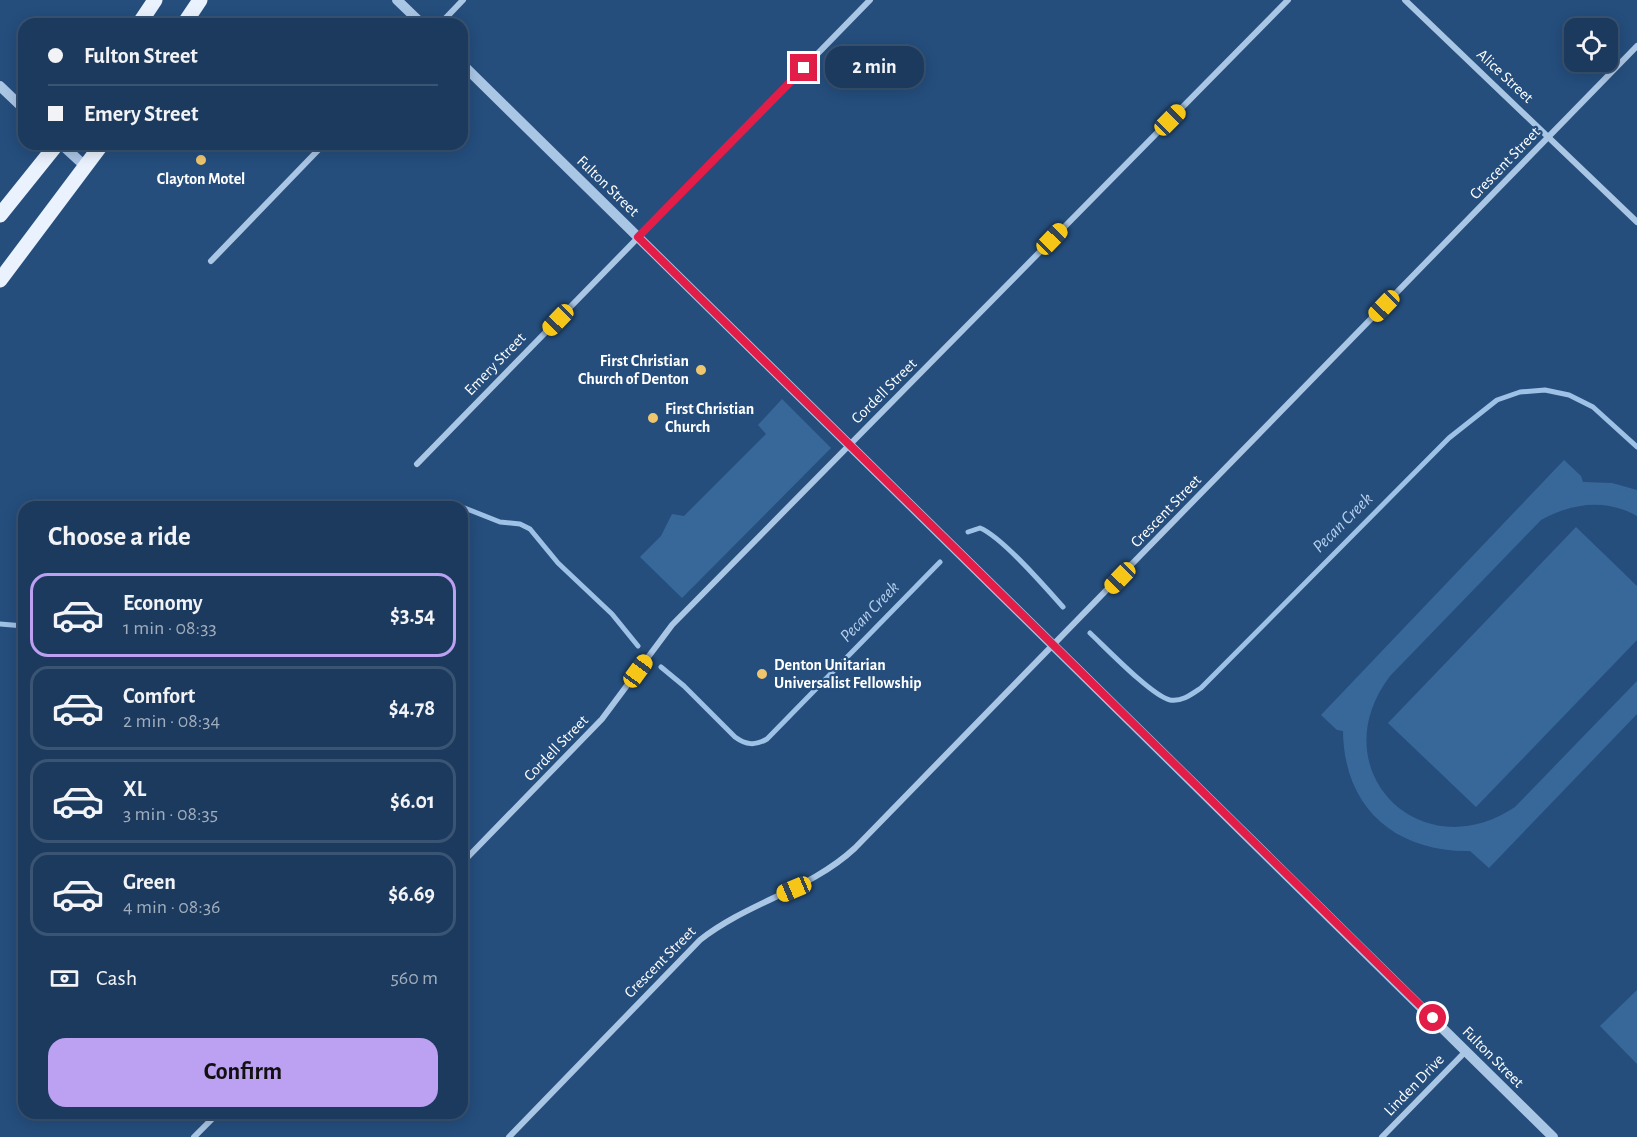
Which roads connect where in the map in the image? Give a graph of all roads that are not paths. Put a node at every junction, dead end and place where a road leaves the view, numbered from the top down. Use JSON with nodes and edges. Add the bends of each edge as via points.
{"nodes":[{"id":1,"x":155,"y":0,"type":"edge"},
{"id":2,"x":200,"y":0,"type":"edge"},
{"id":3,"x":397,"y":0,"type":"edge"},
{"id":4,"x":463,"y":0,"type":"edge"},
{"id":5,"x":870,"y":0,"type":"edge"},
{"id":6,"x":1288,"y":0,"type":"edge"},
{"id":7,"x":1405,"y":0,"type":"edge"},
{"id":8,"x":143,"y":18,"type":"edge"},
{"id":9,"x":188,"y":18,"type":"edge"},
{"id":10,"x":416,"y":18,"type":"edge"},
{"id":11,"x":446,"y":18,"type":"edge"},
{"id":12,"x":1637,"y":46,"type":"edge"},
{"id":13,"x":468,"y":70,"type":"edge"},
{"id":14,"x":0,"y":86,"type":"edge"},
{"id":15,"x":18,"y":103,"type":"edge"},
{"id":16,"x":1549,"y":137,"type":"junction"},
{"id":17,"x":54,"y":150,"type":"edge"},
{"id":18,"x":66,"y":150,"type":"edge"},
{"id":19,"x":97,"y":150,"type":"edge"},
{"id":20,"x":318,"y":150,"type":"edge"},
{"id":21,"x":85,"y":166,"type":"junction"},
{"id":22,"x":0,"y":215,"type":"edge"},
{"id":23,"x":1637,"y":222,"type":"edge"},
{"id":24,"x":638,"y":237,"type":"junction"},
{"id":25,"x":211,"y":261,"type":"dead end"},
{"id":26,"x":0,"y":280,"type":"edge"},
{"id":27,"x":850,"y":445,"type":"junction"},
{"id":28,"x":417,"y":464,"type":"dead end"},
{"id":29,"x":1054,"y":645,"type":"junction"},
{"id":30,"x":468,"y":857,"type":"edge"},
{"id":31,"x":1466,"y":1051,"type":"junction"},
{"id":32,"x":212,"y":1119,"type":"edge"},
{"id":33,"x":194,"y":1137,"type":"edge"},
{"id":34,"x":509,"y":1137,"type":"edge"},
{"id":35,"x":1382,"y":1137,"type":"edge"},
{"id":36,"x":1553,"y":1137,"type":"edge"}],
"edges":[{"from":1,"to":8,"type":"main road"},
{"from":2,"to":9,"type":"main road"},
{"from":3,"to":10,"type":"street"},
{"from":4,"to":11,"type":"street"},
{"from":5,"to":24,"type":"street","name":"Emery Street"},
{"from":6,"to":27,"type":"street","name":"Cordell Street"},
{"from":7,"to":16,"type":"street","name":"Alice Street"},
{"from":12,"to":16,"type":"street","name":"Crescent Street"},
{"from":13,"to":24,"type":"street","name":"Fulton Street"},
{"from":14,"to":15,"type":"street"},
{"from":16,"to":23,"type":"street","name":"Alice Street"},
{"from":16,"to":29,"type":"street","name":"Crescent Street"},
{"from":17,"to":22,"type":"main road"},
{"from":18,"to":21,"type":"street"},
{"from":19,"to":21,"type":"main road"},
{"from":20,"to":25,"type":"street"},
{"from":21,"to":26,"type":"main road"},
{"from":24,"to":27,"type":"street","name":"Fulton Street"},
{"from":24,"to":28,"type":"street","name":"Emery Street"},
{"from":27,"to":29,"type":"street","name":"Fulton Street"},
{"from":27,"to":30,"type":"street","name":"Cordell Street","via":[[672,625],[602,719]]},
{"from":29,"to":31,"type":"street","name":"Fulton Street"},
{"from":29,"to":34,"type":"street","name":"Crescent Street","via":[[837,865],[700,940]]},
{"from":31,"to":35,"type":"street","name":"Linden Drive"},
{"from":31,"to":36,"type":"street","name":"Fulton Street"},
{"from":32,"to":33,"type":"street"}]}
